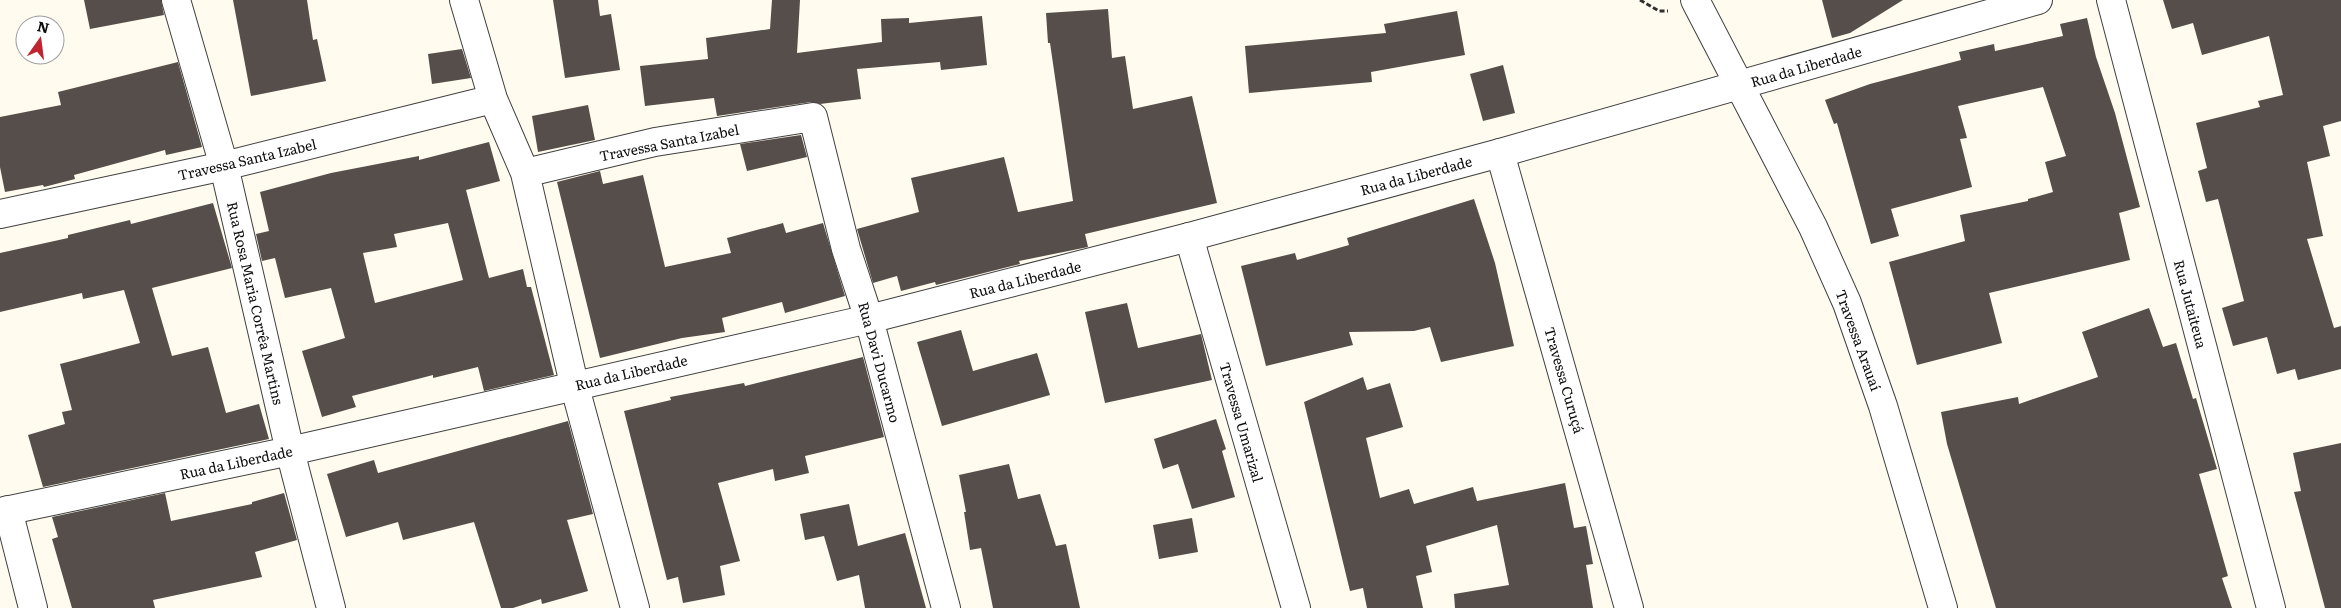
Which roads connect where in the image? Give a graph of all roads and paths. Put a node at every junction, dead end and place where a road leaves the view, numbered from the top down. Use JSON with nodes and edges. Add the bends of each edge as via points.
{"nodes":[{"id":1,"x":176,"y":0,"type":"edge"},
{"id":2,"x":464,"y":0,"type":"edge"},
{"id":3,"x":1695,"y":0,"type":"edge"},
{"id":4,"x":2038,"y":0,"type":"edge"},
{"id":5,"x":2111,"y":0,"type":"edge"},
{"id":6,"x":1740,"y":85,"type":"junction"},
{"id":7,"x":493,"y":99,"type":"junction"},
{"id":8,"x":813,"y":117,"type":"joint"},
{"id":9,"x":1500,"y":153,"type":"junction"},
{"id":10,"x":224,"y":166,"type":"junction"},
{"id":11,"x":525,"y":173,"type":"junction"},
{"id":12,"x":0,"y":214,"type":"edge"},
{"id":13,"x":1189,"y":237,"type":"junction"},
{"id":14,"x":869,"y":319,"type":"junction"},
{"id":15,"x":574,"y":384,"type":"junction"},
{"id":16,"x":290,"y":451,"type":"junction"},
{"id":17,"x":4,"y":511,"type":"edge"},
{"id":18,"x":33,"y":608,"type":"edge"},
{"id":19,"x":331,"y":608,"type":"edge"},
{"id":20,"x":635,"y":608,"type":"edge"},
{"id":21,"x":946,"y":608,"type":"edge"},
{"id":22,"x":1296,"y":608,"type":"edge"},
{"id":23,"x":1629,"y":608,"type":"edge"},
{"id":24,"x":1943,"y":608,"type":"edge"},
{"id":25,"x":2271,"y":608,"type":"edge"}],
"edges":[{"from":1,"to":10,"type":"street","name":"Rua Rosa Maria Corrêa Martins"},
{"from":2,"to":7,"type":"street"},
{"from":3,"to":6,"type":"street","name":"Travessa Arauaí"},
{"from":4,"to":6,"type":"street","name":"Rua da Liberdade"},
{"from":5,"to":25,"type":"street","name":"Rua Jutaiteua"},
{"from":6,"to":9,"type":"street","name":"Rua da Liberdade"},
{"from":6,"to":24,"type":"street","name":"Travessa Arauaí","via":[[1813,227],[1847,303],[1883,406]]},
{"from":7,"to":10,"type":"street","name":"Travessa Santa Izabel"},
{"from":7,"to":11,"type":"street"},
{"from":8,"to":11,"type":"street","name":"Travessa Santa Izabel","via":[[655,142]]},
{"from":8,"to":14,"type":"street","name":"Rua Davi Ducarmo","via":[[846,249]]},
{"from":9,"to":13,"type":"street","name":"Rua da Liberdade"},
{"from":9,"to":23,"type":"street","name":"Travessa Curuçá"},
{"from":10,"to":12,"type":"street","name":"Travessa Santa Izabel"},
{"from":10,"to":16,"type":"street","name":"Rua Rosa Maria Corrêa Martins"},
{"from":11,"to":15,"type":"street"},
{"from":13,"to":14,"type":"street","name":"Rua da Liberdade"},
{"from":13,"to":22,"type":"street","name":"Travessa Umarizal"},
{"from":14,"to":15,"type":"street","name":"Rua da Liberdade"},
{"from":14,"to":21,"type":"street","name":"Rua Davi Ducarmo"},
{"from":15,"to":16,"type":"street","name":"Rua da Liberdade"},
{"from":15,"to":20,"type":"street"},
{"from":16,"to":17,"type":"street","name":"Rua da Liberdade"},
{"from":16,"to":19,"type":"street","name":"Rua Rosa Maria Corrêa Martins"},
{"from":17,"to":18,"type":"street"}]}
